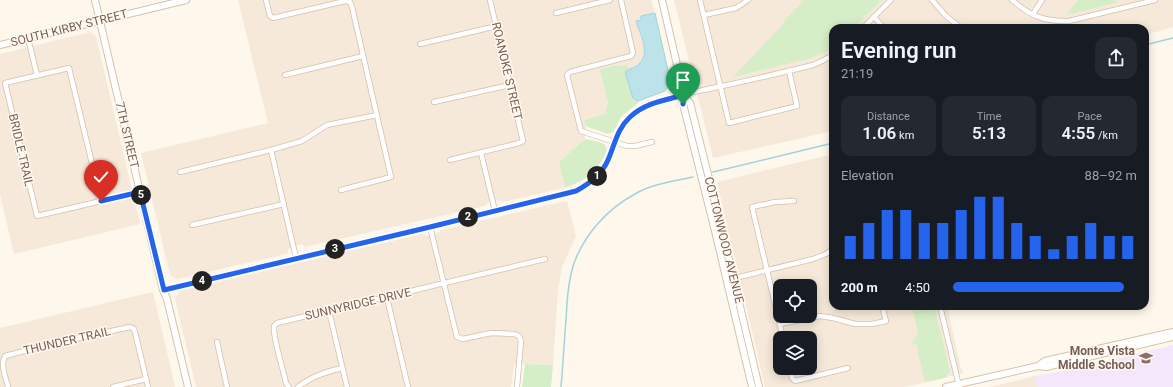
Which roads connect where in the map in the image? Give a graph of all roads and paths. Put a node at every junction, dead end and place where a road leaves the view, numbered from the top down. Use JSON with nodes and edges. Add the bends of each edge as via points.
{"nodes":[{"id":1,"x":95,"y":0,"type":"edge"},
{"id":2,"x":186,"y":0,"type":"edge"},
{"id":3,"x":266,"y":0,"type":"edge"},
{"id":4,"x":490,"y":0,"type":"edge"},
{"id":5,"x":610,"y":0,"type":"edge"},
{"id":6,"x":621,"y":0,"type":"edge"},
{"id":7,"x":662,"y":0,"type":"edge"},
{"id":8,"x":700,"y":0,"type":"edge"},
{"id":9,"x":748,"y":0,"type":"edge"},
{"id":10,"x":891,"y":0,"type":"edge"},
{"id":11,"x":932,"y":0,"type":"edge"},
{"id":12,"x":1012,"y":0,"type":"edge"},
{"id":13,"x":1042,"y":0,"type":"edge"},
{"id":14,"x":1155,"y":0,"type":"edge"},
{"id":15,"x":556,"y":13,"type":"dead end"},
{"id":16,"x":1033,"y":14,"type":"junction"},
{"id":17,"x":704,"y":16,"type":"junction"},
{"id":18,"x":874,"y":17,"type":"junction"},
{"id":19,"x":99,"y":20,"type":"junction"},
{"id":20,"x":866,"y":24,"type":"edge"},
{"id":21,"x":880,"y":24,"type":"edge"},
{"id":22,"x":956,"y":24,"type":"edge"},
{"id":23,"x":496,"y":26,"type":"junction"},
{"id":24,"x":28,"y":38,"type":"junction"},
{"id":25,"x":420,"y":44,"type":"dead end"},
{"id":26,"x":0,"y":45,"type":"edge"},
{"id":27,"x":363,"y":56,"type":"junction"},
{"id":28,"x":829,"y":57,"type":"edge"},
{"id":29,"x":789,"y":71,"type":"junction"},
{"id":30,"x":37,"y":75,"type":"junction"},
{"id":31,"x":285,"y":75,"type":"dead end"},
{"id":32,"x":510,"y":84,"type":"junction"},
{"id":33,"x":720,"y":87,"type":"junction"},
{"id":34,"x":684,"y":95,"type":"junction"},
{"id":35,"x":434,"y":102,"type":"dead end"},
{"id":36,"x":377,"y":115,"type":"junction"},
{"id":37,"x":614,"y":142,"type":"junction"},
{"id":38,"x":652,"y":142,"type":"dead end"},
{"id":39,"x":271,"y":150,"type":"junction"},
{"id":40,"x":481,"y":152,"type":"junction"},
{"id":41,"x":450,"y":160,"type":"dead end"},
{"id":42,"x":180,"y":172,"type":"dead end"},
{"id":43,"x":341,"y":190,"type":"dead end"},
{"id":44,"x":140,"y":192,"type":"junction"},
{"id":45,"x":101,"y":201,"type":"junction"},
{"id":46,"x":794,"y":201,"type":"dead end"},
{"id":47,"x":284,"y":204,"type":"junction"},
{"id":48,"x":495,"y":211,"type":"junction"},
{"id":49,"x":192,"y":226,"type":"dead end"},
{"id":50,"x":430,"y":227,"type":"junction"},
{"id":51,"x":829,"y":251,"type":"edge"},
{"id":52,"x":296,"y":258,"type":"junction"},
{"id":53,"x":545,"y":260,"type":"dead end"},
{"id":54,"x":767,"y":270,"type":"junction"},
{"id":55,"x":730,"y":279,"type":"junction"},
{"id":56,"x":443,"y":284,"type":"junction"},
{"id":57,"x":164,"y":290,"type":"junction"},
{"id":58,"x":387,"y":298,"type":"junction"},
{"id":59,"x":883,"y":310,"type":"edge"},
{"id":60,"x":941,"y":310,"type":"edge"},
{"id":61,"x":329,"y":311,"type":"junction"},
{"id":62,"x":780,"y":324,"type":"junction"},
{"id":63,"x":782,"y":331,"type":"edge"},
{"id":64,"x":1173,"y":332,"type":"edge"},
{"id":65,"x":1173,"y":337,"type":"edge"},
{"id":66,"x":217,"y":342,"type":"dead end"},
{"id":67,"x":1038,"y":366,"type":"junction"},
{"id":68,"x":342,"y":368,"type":"junction"},
{"id":69,"x":848,"y":368,"type":"dead end"},
{"id":70,"x":791,"y":375,"type":"edge"},
{"id":71,"x":146,"y":379,"type":"junction"},
{"id":72,"x":959,"y":386,"type":"edge"},
{"id":73,"x":8,"y":387,"type":"edge"},
{"id":74,"x":113,"y":387,"type":"edge"},
{"id":75,"x":148,"y":387,"type":"edge"},
{"id":76,"x":188,"y":387,"type":"edge"},
{"id":77,"x":227,"y":387,"type":"edge"},
{"id":78,"x":289,"y":387,"type":"edge"},
{"id":79,"x":298,"y":387,"type":"edge"},
{"id":80,"x":347,"y":387,"type":"edge"},
{"id":81,"x":408,"y":387,"type":"edge"},
{"id":82,"x":517,"y":387,"type":"edge"},
{"id":83,"x":752,"y":387,"type":"edge"},
{"id":84,"x":759,"y":387,"type":"edge"},
{"id":85,"x":946,"y":387,"type":"edge"}],
"edges":[{"from":1,"to":19,"type":"street","name":"7TH STREET"},
{"from":2,"to":19,"type":"street","name":"SOUTH KIRBY STREET"},
{"from":3,"to":27,"type":"street","via":[[270,16],[273,18],[350,2]]},
{"from":4,"to":23,"type":"street","name":"ROANOKE STREET"},
{"from":5,"to":15,"type":"street"},
{"from":6,"to":37,"type":"street","via":[[633,53],[631,56],[567,74],[581,131]]},
{"from":7,"to":34,"type":"street","name":"COTTONWOOD AVENUE"},
{"from":8,"to":17,"type":"street"},
{"from":9,"to":17,"type":"street","via":[[736,8]]},
{"from":10,"to":18,"type":"street"},
{"from":11,"to":22,"type":"street"},
{"from":12,"to":16,"type":"street"},
{"from":13,"to":16,"type":"street"},
{"from":14,"to":16,"type":"street","via":[[1069,21],[1050,20]]},
{"from":17,"to":33,"type":"street"},
{"from":18,"to":20,"type":"street"},
{"from":18,"to":21,"type":"street"},
{"from":19,"to":24,"type":"street","name":"SOUTH KIRBY STREET"},
{"from":19,"to":44,"type":"street","name":"7TH STREET"},
{"from":23,"to":25,"type":"street"},
{"from":23,"to":32,"type":"street","name":"ROANOKE STREET"},
{"from":24,"to":26,"type":"street","name":"SOUTH KIRBY STREET"},
{"from":24,"to":30,"type":"street"},
{"from":27,"to":31,"type":"street"},
{"from":27,"to":36,"type":"street"},
{"from":28,"to":29,"type":"street"},
{"from":29,"to":33,"type":"street"},
{"from":29,"to":33,"type":"street","via":[[797,106],[752,117],[729,122]]},
{"from":30,"to":45,"type":"street","via":[[69,68]]},
{"from":30,"to":45,"type":"street","name":"BRIDLE TRAIL","via":[[5,83],[37,216]]},
{"from":32,"to":35,"type":"street"},
{"from":32,"to":40,"type":"street","name":"ROANOKE STREET","via":[[523,141]]},
{"from":33,"to":34,"type":"street"},
{"from":34,"to":37,"type":"street","via":[[655,102],[638,110],[624,123]]},
{"from":34,"to":55,"type":"street","name":"COTTONWOOD AVENUE","via":[[690,103]]},
{"from":36,"to":39,"type":"street","via":[[327,125],[302,141]]},
{"from":36,"to":43,"type":"street","via":[[391,177]]},
{"from":37,"to":38,"type":"street","via":[[631,146]]},
{"from":37,"to":48,"type":"street","via":[[605,167],[584,187],[566,194]]},
{"from":39,"to":42,"type":"street"},
{"from":39,"to":47,"type":"street"},
{"from":40,"to":41,"type":"street"},
{"from":40,"to":48,"type":"street"},
{"from":44,"to":45,"type":"street"},
{"from":44,"to":57,"type":"street","name":"7TH STREET"},
{"from":46,"to":54,"type":"street","via":[[752,207]]},
{"from":47,"to":49,"type":"street"},
{"from":47,"to":52,"type":"street"},
{"from":48,"to":50,"type":"street"},
{"from":50,"to":52,"type":"street"},
{"from":50,"to":56,"type":"street"},
{"from":51,"to":54,"type":"street","via":[[813,260]]},
{"from":52,"to":57,"type":"street"},
{"from":53,"to":56,"type":"street","name":"SUNNYRIDGE DRIVE"},
{"from":54,"to":55,"type":"street"},
{"from":54,"to":62,"type":"street"},
{"from":55,"to":83,"type":"street","name":"COTTONWOOD AVENUE"},
{"from":55,"to":84,"type":"street","name":"COTTONWOOD AVENUE"},
{"from":56,"to":58,"type":"street","name":"SUNNYRIDGE DRIVE"},
{"from":56,"to":82,"type":"street","via":[[458,338],[491,333],[519,336],[521,341]]},
{"from":57,"to":76,"type":"street","name":"7TH STREET"},
{"from":58,"to":61,"type":"street","name":"SUNNYRIDGE DRIVE"},
{"from":58,"to":81,"type":"street"},
{"from":59,"to":62,"type":"street","via":[[886,321],[872,324],[855,324],[820,316]]},
{"from":60,"to":72,"type":"street"},
{"from":61,"to":68,"type":"street"},
{"from":61,"to":78,"type":"street","name":"SUNNYRIDGE DRIVE","via":[[277,323],[274,326],[278,352]]},
{"from":62,"to":63,"type":"street"},
{"from":64,"to":67,"type":"street","via":[[1045,361]]},
{"from":65,"to":67,"type":"street","via":[[1046,367]]},
{"from":66,"to":77,"type":"street"},
{"from":67,"to":72,"type":"street"},
{"from":68,"to":79,"type":"street","via":[[316,376]]},
{"from":68,"to":80,"type":"street"},
{"from":69,"to":70,"type":"street","via":[[795,381]]},
{"from":71,"to":73,"type":"street","name":"THUNDER TRAIL","via":[[135,332],[132,328],[125,328],[5,356],[3,366]]},
{"from":71,"to":74,"type":"street"},
{"from":71,"to":75,"type":"street"},
{"from":72,"to":85,"type":"street"}]}
